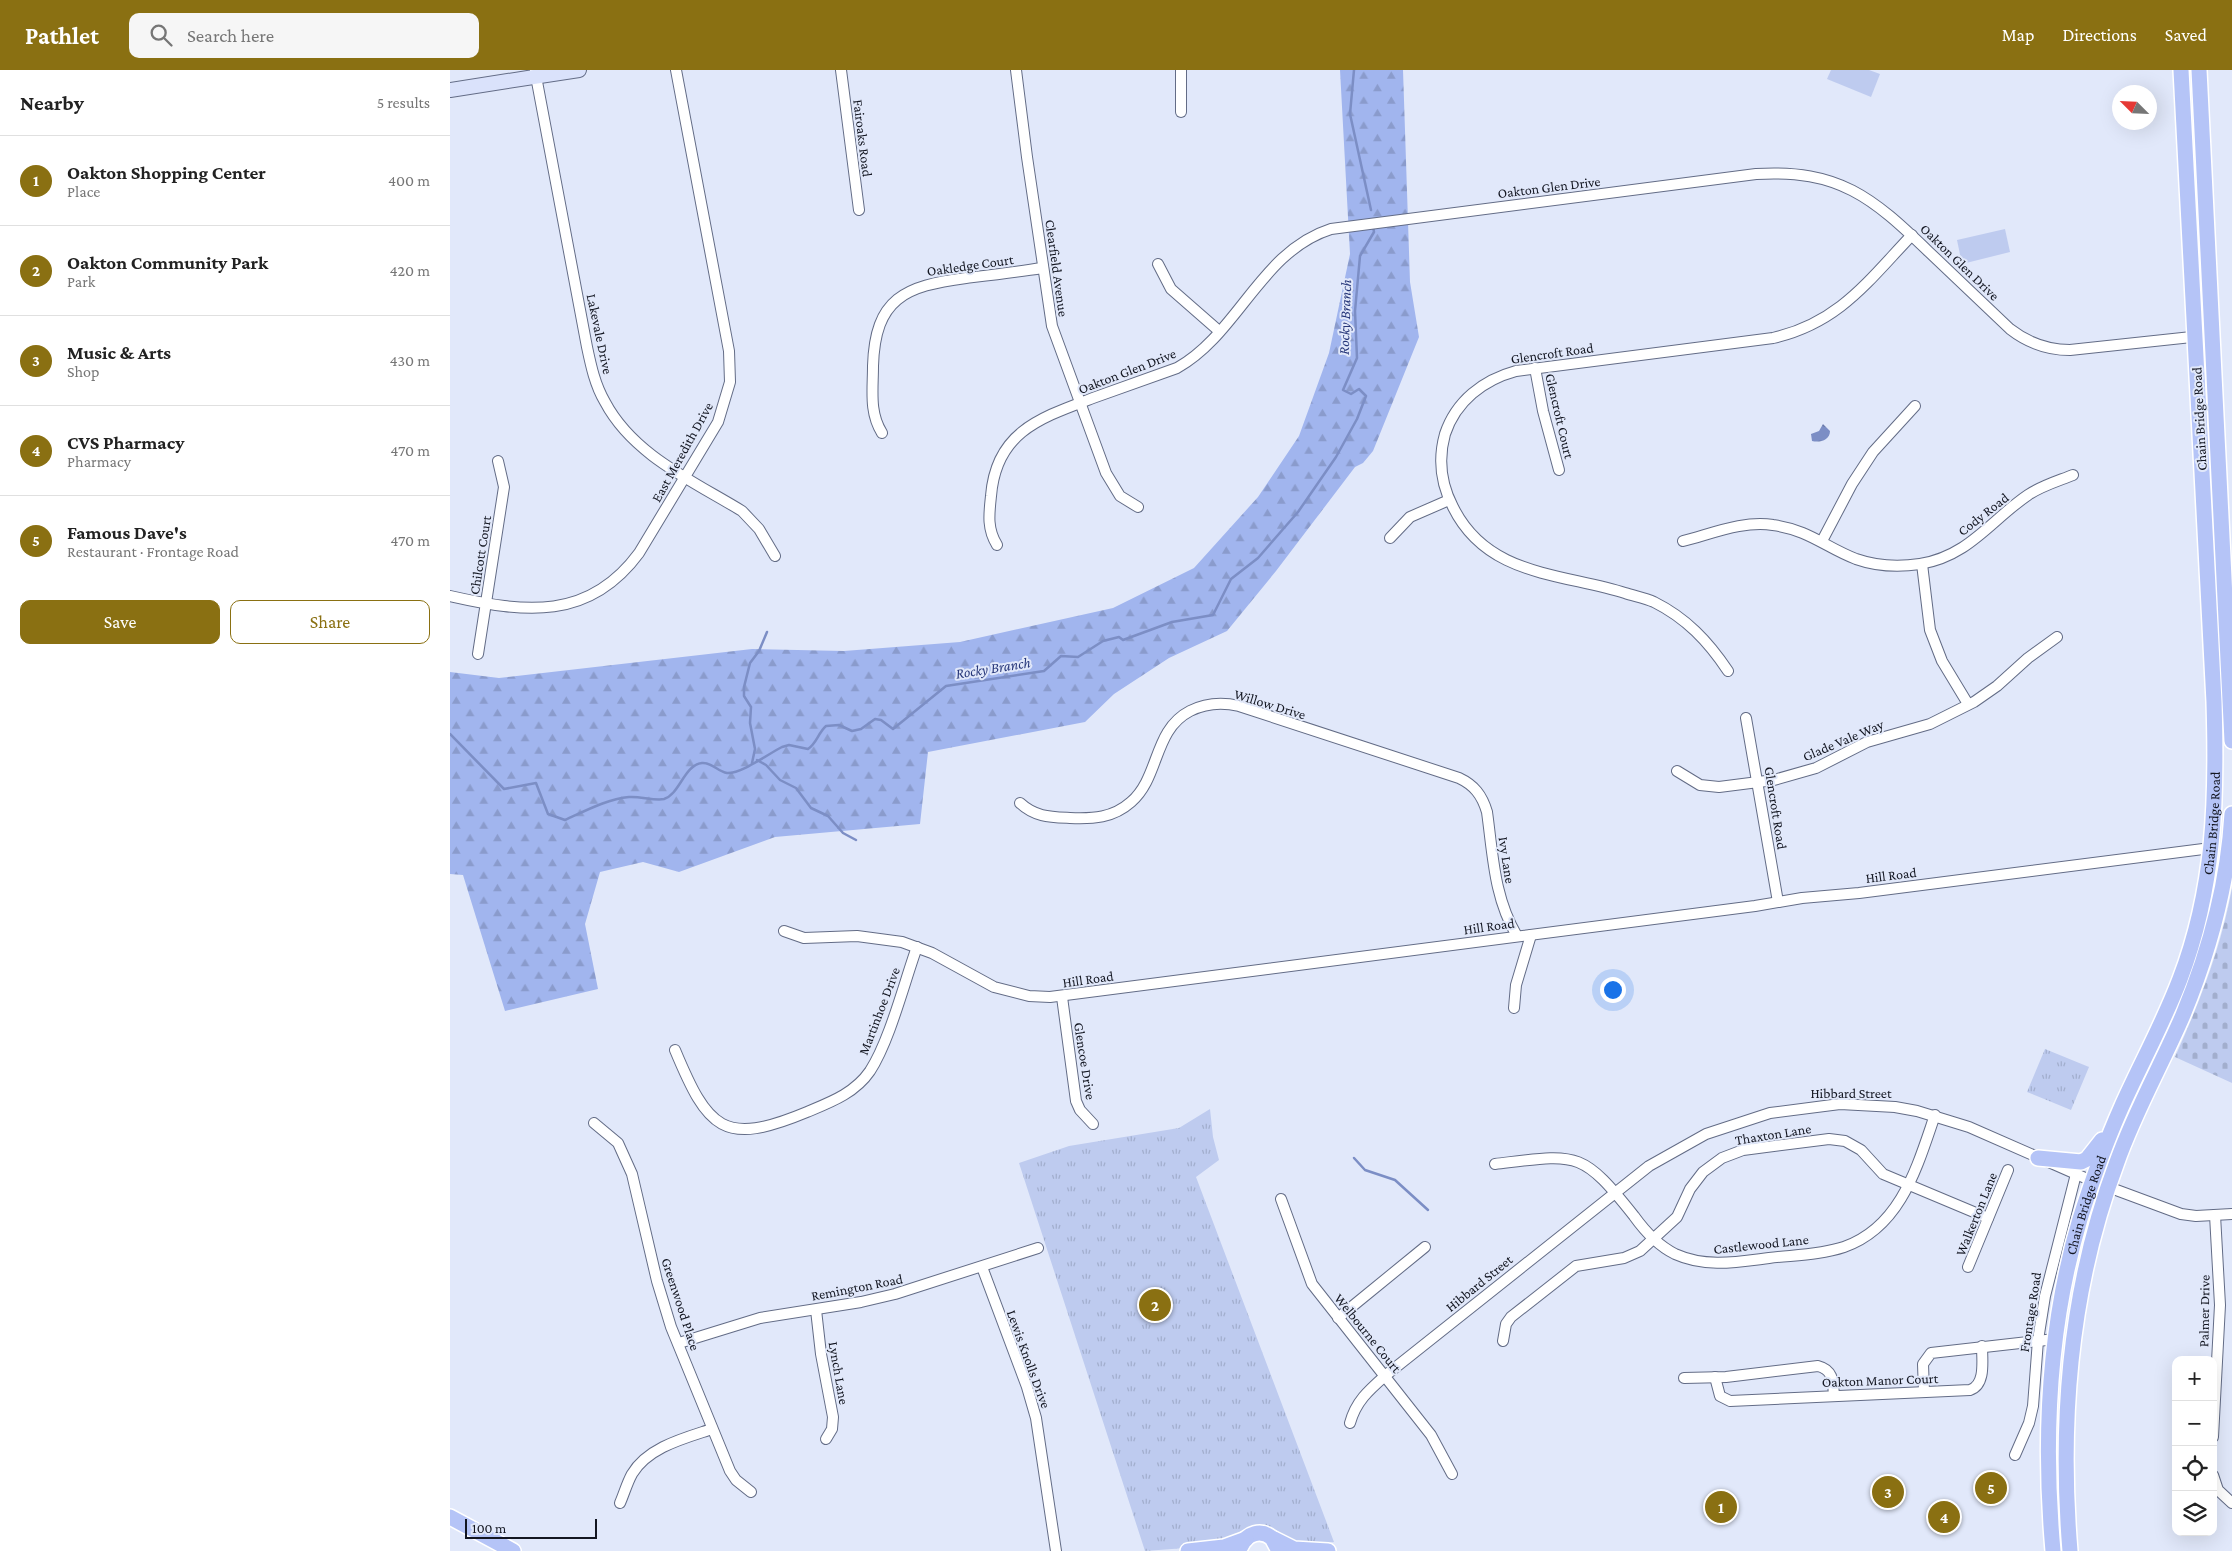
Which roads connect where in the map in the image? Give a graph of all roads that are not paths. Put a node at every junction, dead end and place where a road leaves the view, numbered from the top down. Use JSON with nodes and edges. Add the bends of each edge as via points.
{"nodes":[{"id":1,"x":579,"y":70,"type":"edge"},
{"id":2,"x":676,"y":70,"type":"edge"},
{"id":3,"x":841,"y":70,"type":"edge"},
{"id":4,"x":1016,"y":70,"type":"edge"},
{"id":5,"x":1181,"y":70,"type":"edge"},
{"id":6,"x":2181,"y":70,"type":"edge"},
{"id":7,"x":2199,"y":70,"type":"edge"},
{"id":8,"x":535,"y":73,"type":"edge"},
{"id":9,"x":450,"y":90,"type":"edge"},
{"id":10,"x":1182,"y":112,"type":"dead end"},
{"id":11,"x":859,"y":210,"type":"dead end"},
{"id":12,"x":1912,"y":235,"type":"junction"},
{"id":13,"x":1158,"y":264,"type":"dead end"},
{"id":14,"x":1042,"y":268,"type":"junction"},
{"id":15,"x":1219,"y":331,"type":"junction"},
{"id":16,"x":2212,"y":335,"type":"junction"},
{"id":17,"x":2194,"y":336,"type":"junction"},
{"id":18,"x":1535,"y":368,"type":"junction"},
{"id":19,"x":1080,"y":403,"type":"junction"},
{"id":20,"x":1916,"y":406,"type":"dead end"},
{"id":21,"x":882,"y":433,"type":"dead end"},
{"id":22,"x":498,"y":461,"type":"dead end"},
{"id":23,"x":1559,"y":470,"type":"dead end"},
{"id":24,"x":2073,"y":475,"type":"dead end"},
{"id":25,"x":685,"y":477,"type":"junction"},
{"id":26,"x":1449,"y":500,"type":"junction"},
{"id":27,"x":1138,"y":507,"type":"dead end"},
{"id":28,"x":1390,"y":538,"type":"dead end"},
{"id":29,"x":1684,"y":541,"type":"dead end"},
{"id":30,"x":1822,"y":541,"type":"junction"},
{"id":31,"x":996,"y":545,"type":"dead end"},
{"id":32,"x":775,"y":556,"type":"dead end"},
{"id":33,"x":1922,"y":564,"type":"junction"},
{"id":34,"x":450,"y":596,"type":"edge"},
{"id":35,"x":486,"y":603,"type":"junction"},
{"id":36,"x":2057,"y":637,"type":"dead end"},
{"id":37,"x":478,"y":654,"type":"dead end"},
{"id":38,"x":1728,"y":671,"type":"dead end"},
{"id":39,"x":1968,"y":704,"type":"junction"},
{"id":40,"x":1746,"y":718,"type":"dead end"},
{"id":41,"x":2232,"y":741,"type":"edge"},
{"id":42,"x":1677,"y":771,"type":"dead end"},
{"id":43,"x":1759,"y":782,"type":"junction"},
{"id":44,"x":1473,"y":787,"type":"joint"},
{"id":45,"x":1020,"y":803,"type":"dead end"},
{"id":46,"x":2232,"y":814,"type":"edge"},
{"id":47,"x":2231,"y":845,"type":"edge"},
{"id":48,"x":2211,"y":848,"type":"junction"},
{"id":49,"x":1778,"y":902,"type":"junction"},
{"id":50,"x":784,"y":931,"type":"dead end"},
{"id":51,"x":1531,"y":934,"type":"junction"},
{"id":52,"x":1517,"y":936,"type":"junction"},
{"id":53,"x":917,"y":947,"type":"junction"},
{"id":54,"x":1062,"y":997,"type":"junction"},
{"id":55,"x":1514,"y":1008,"type":"dead end"},
{"id":56,"x":675,"y":1050,"type":"dead end"},
{"id":57,"x":1935,"y":1116,"type":"junction"},
{"id":58,"x":594,"y":1123,"type":"dead end"},
{"id":59,"x":1093,"y":1124,"type":"dead end"},
{"id":60,"x":2112,"y":1130,"type":"junction"},
{"id":61,"x":2038,"y":1158,"type":"junction"},
{"id":62,"x":1495,"y":1164,"type":"dead end"},
{"id":63,"x":2008,"y":1170,"type":"dead end"},
{"id":64,"x":2076,"y":1174,"type":"junction"},
{"id":65,"x":2092,"y":1181,"type":"junction"},
{"id":66,"x":1908,"y":1186,"type":"junction"},
{"id":67,"x":2108,"y":1186,"type":"junction"},
{"id":68,"x":1614,"y":1193,"type":"junction"},
{"id":69,"x":1281,"y":1199,"type":"dead end"},
{"id":70,"x":2232,"y":1214,"type":"edge"},
{"id":71,"x":2215,"y":1216,"type":"junction"},
{"id":72,"x":1988,"y":1218,"type":"junction"},
{"id":73,"x":1655,"y":1238,"type":"junction"},
{"id":74,"x":1425,"y":1247,"type":"dead end"},
{"id":75,"x":1038,"y":1248,"type":"dead end"},
{"id":76,"x":982,"y":1267,"type":"junction"},
{"id":77,"x":1968,"y":1267,"type":"dead end"},
{"id":78,"x":816,"y":1310,"type":"junction"},
{"id":79,"x":1338,"y":1318,"type":"junction"},
{"id":80,"x":2055,"y":1339,"type":"junction"},
{"id":81,"x":2038,"y":1340,"type":"junction"},
{"id":82,"x":1503,"y":1341,"type":"dead end"},
{"id":83,"x":679,"y":1344,"type":"junction"},
{"id":84,"x":1982,"y":1346,"type":"junction"},
{"id":85,"x":1386,"y":1376,"type":"junction"},
{"id":86,"x":1715,"y":1377,"type":"junction"},
{"id":87,"x":1684,"y":1378,"type":"dead end"},
{"id":88,"x":1924,"y":1392,"type":"junction"},
{"id":89,"x":1834,"y":1396,"type":"junction"},
{"id":90,"x":2215,"y":1401,"type":"edge"},
{"id":91,"x":1350,"y":1423,"type":"dead end"},
{"id":92,"x":712,"y":1429,"type":"junction"},
{"id":93,"x":826,"y":1439,"type":"dead end"},
{"id":94,"x":2015,"y":1455,"type":"dead end"},
{"id":95,"x":1452,"y":1474,"type":"dead end"},
{"id":96,"x":2217,"y":1487,"type":"edge"},
{"id":97,"x":751,"y":1492,"type":"dead end"},
{"id":98,"x":620,"y":1503,"type":"dead end"},
{"id":99,"x":2232,"y":1503,"type":"edge"},
{"id":100,"x":450,"y":1517,"type":"edge"},
{"id":101,"x":1243,"y":1545,"type":"edge"},
{"id":102,"x":1276,"y":1545,"type":"edge"},
{"id":103,"x":513,"y":1551,"type":"edge"},
{"id":104,"x":1056,"y":1551,"type":"edge"},
{"id":105,"x":1188,"y":1551,"type":"edge"},
{"id":106,"x":1328,"y":1551,"type":"edge"},
{"id":107,"x":2053,"y":1551,"type":"edge"},
{"id":108,"x":2070,"y":1551,"type":"edge"}],
"edges":[{"from":1,"to":8,"type":"street"},
{"from":2,"to":25,"type":"street","name":"East Meredith Drive","via":[[731,367],[722,413]]},
{"from":3,"to":11,"type":"street","name":"Fairoaks Road"},
{"from":4,"to":14,"type":"street","name":"Clearfield Avenue"},
{"from":5,"to":10,"type":"street"},
{"from":6,"to":17,"type":"main road","name":"Chain Bridge Road"},
{"from":7,"to":16,"type":"main road","name":"Chain Bridge Road"},
{"from":8,"to":9,"type":"street"},
{"from":8,"to":25,"type":"street","name":"Lakevale Drive","via":[[597,386],[625,432],[653,457]]},
{"from":12,"to":15,"type":"street","name":"Oakton Glen Drive","via":[[1883,208],[1848,187],[1814,176],[1779,172],[1331,229],[1306,239],[1290,251]]},
{"from":12,"to":17,"type":"street","name":"Oakton Glen Drive","via":[[2010,329],[2040,346],[2070,350]]},
{"from":12,"to":18,"type":"street","name":"Glencroft Road","via":[[1838,310],[1810,327],[1792,333]]},
{"from":13,"to":15,"type":"street","via":[[1171,289]]},
{"from":14,"to":19,"type":"street","name":"Clearfield Avenue","via":[[1050,320]]},
{"from":14,"to":21,"type":"street","name":"Oakledge Court","via":[[930,283],[897,300],[882,320],[874,345],[873,414]]},
{"from":15,"to":19,"type":"street","name":"Oakton Glen Drive","via":[[1199,353],[1177,368]]},
{"from":16,"to":17,"type":"street","name":"Oakton Glen Drive"},
{"from":16,"to":41,"type":"main road","name":"Chain Bridge Road"},
{"from":17,"to":48,"type":"main road","name":"Chain Bridge Road","via":[[2214,702],[2216,777]]},
{"from":18,"to":23,"type":"street","name":"Glencroft Court"},
{"from":18,"to":26,"type":"street","name":"Glencroft Road","via":[[1491,380],[1460,406],[1446,432],[1441,457]]},
{"from":19,"to":27,"type":"street","name":"Clearfield Avenue","via":[[1114,489]]},
{"from":19,"to":31,"type":"street","name":"Oakton Glen Drive","via":[[1032,424],[1020,432],[1002,455],[992,484],[989,521]]},
{"from":20,"to":30,"type":"street","via":[[1873,452]]},
{"from":22,"to":35,"type":"street","name":"Chilcott Court","via":[[504,487]]},
{"from":24,"to":33,"type":"street","name":"Cody Road","via":[[2028,495],[1976,540],[1944,557]]},
{"from":25,"to":32,"type":"street","name":"Lakevale Drive","via":[[747,516]]},
{"from":25,"to":35,"type":"street","name":"East Meredith Drive","via":[[630,566],[606,588],[576,602],[544,609]]},
{"from":26,"to":28,"type":"street","via":[[1410,517]]},
{"from":26,"to":38,"type":"street","name":"Glencroft Road","via":[[1468,533],[1496,556],[1517,565],[1604,586],[1653,602],[1687,623],[1712,648]]},
{"from":29,"to":30,"type":"street","name":"Cody Road","via":[[1747,525],[1771,524],[1803,531]]},
{"from":30,"to":33,"type":"street","name":"Cody Road","via":[[1856,559],[1878,564]]},
{"from":33,"to":39,"type":"street","via":[[1930,630],[1942,661]]},
{"from":34,"to":35,"type":"street","name":"East Meredith Drive"},
{"from":35,"to":37,"type":"street","name":"Chilcott Court"},
{"from":36,"to":39,"type":"street","name":"Glade Vale Way","via":[[1997,686]]},
{"from":39,"to":43,"type":"street","name":"Glade Vale Way","via":[[1930,724],[1867,742],[1816,768]]},
{"from":40,"to":43,"type":"street","name":"Glencroft Road"},
{"from":42,"to":43,"type":"street","name":"Glade Vale Way","via":[[1708,786],[1728,787]]},
{"from":43,"to":49,"type":"street","name":"Glencroft Road"},
{"from":44,"to":45,"type":"street","name":"Willow Drive","via":[[1459,778],[1239,706],[1220,703],[1195,708],[1176,721],[1162,740],[1140,793],[1115,813],[1091,819],[1044,816],[1027,810]]},
{"from":44,"to":52,"type":"street","name":"Ivy Lane","via":[[1480,794],[1487,812],[1501,902]]},
{"from":46,"to":47,"type":"main road","name":"Chain Bridge Road"},
{"from":47,"to":48,"type":"street"},
{"from":47,"to":67,"type":"main road","name":"Chain Bridge Road","via":[[2218,908],[2194,985],[2127,1135]]},
{"from":48,"to":49,"type":"street","name":"Hill Road"},
{"from":48,"to":60,"type":"main road","name":"Chain Bridge Road","via":[[2201,907],[2180,978]]},
{"from":49,"to":51,"type":"street","name":"Hill Road"},
{"from":50,"to":53,"type":"street","name":"Hill Road","via":[[804,938],[857,936]]},
{"from":51,"to":52,"type":"street","name":"Hill Road"},
{"from":51,"to":55,"type":"street","via":[[1516,984]]},
{"from":52,"to":54,"type":"street","name":"Hill Road"},
{"from":53,"to":54,"type":"street","name":"Hill Road","via":[[994,987],[1029,996]]},
{"from":53,"to":56,"type":"street","name":"Martinhoe Drive","via":[[876,1061],[858,1084],[834,1101],[768,1127],[750,1130],[730,1127],[714,1119],[702,1107]]},
{"from":54,"to":59,"type":"street","name":"Glencoe Drive","via":[[1076,1101]]},
{"from":57,"to":61,"type":"street","name":"Hibbard Street","via":[[1969,1127]]},
{"from":57,"to":66,"type":"street","name":"Castlewood Lane"},
{"from":57,"to":68,"type":"street","name":"Hibbard Street","via":[[1863,1104],[1770,1112],[1727,1125],[1686,1144],[1649,1166]]},
{"from":58,"to":83,"type":"street","name":"Greenwood Place","via":[[618,1143],[632,1174],[657,1281]]},
{"from":60,"to":61,"type":"main road","via":[[2081,1162]]},
{"from":60,"to":65,"type":"main road","name":"Chain Bridge Road"},
{"from":61,"to":64,"type":"street","name":"Hibbard Street"},
{"from":62,"to":68,"type":"street","name":"Castlewood Lane","via":[[1571,1158],[1592,1168]]},
{"from":63,"to":72,"type":"street","name":"Walkerton Lane"},
{"from":64,"to":65,"type":"street","name":"Hibbard Street"},
{"from":64,"to":81,"type":"street","name":"Frontage Road","via":[[2050,1272]]},
{"from":65,"to":67,"type":"street","name":"Hibbard Street"},
{"from":65,"to":80,"type":"main road","name":"Chain Bridge Road","via":[[2070,1256]]},
{"from":66,"to":72,"type":"street","name":"Thaxton Lane"},
{"from":66,"to":73,"type":"street","name":"Castlewood Lane","via":[[1896,1208],[1879,1226],[1857,1241],[1832,1250],[1709,1263],[1675,1254]]},
{"from":66,"to":73,"type":"street","name":"Thaxton Lane","via":[[1883,1174],[1854,1145],[1837,1139],[1743,1150],[1722,1158],[1703,1172],[1690,1189],[1677,1217]]},
{"from":67,"to":71,"type":"street","name":"Hibbard Street","via":[[2181,1214]]},
{"from":67,"to":108,"type":"main road","name":"Chain Bridge Road","via":[[2087,1258],[2070,1355],[2066,1450]]},
{"from":68,"to":73,"type":"street","name":"Castlewood Lane"},
{"from":68,"to":85,"type":"street","name":"Hibbard Street"},
{"from":69,"to":79,"type":"street","name":"Welbourne Court","via":[[1308,1276]]},
{"from":70,"to":71,"type":"street","name":"Hibbard Street"},
{"from":71,"to":90,"type":"street","name":"Palmer Drive","via":[[2220,1305]]},
{"from":72,"to":77,"type":"street","name":"Walkerton Lane"},
{"from":73,"to":82,"type":"street","name":"Thaxton Lane","via":[[1631,1257],[1576,1266],[1511,1317],[1506,1324]]},
{"from":74,"to":79,"type":"street"},
{"from":75,"to":76,"type":"street","name":"Remington Road"},
{"from":76,"to":78,"type":"street","name":"Remington Road","via":[[896,1294]]},
{"from":76,"to":104,"type":"street","name":"Lewis Knolls Drive","via":[[1036,1418]]},
{"from":78,"to":83,"type":"street","name":"Remington Road","via":[[760,1318]]},
{"from":78,"to":93,"type":"street","name":"Lynch Lane","via":[[834,1417]]},
{"from":79,"to":85,"type":"street","name":"Welbourne Court"},
{"from":80,"to":81,"type":"street"},
{"from":80,"to":107,"type":"main road","name":"Chain Bridge Road","via":[[2048,1424]]},
{"from":81,"to":84,"type":"street"},
{"from":81,"to":94,"type":"street","name":"Frontage Road","via":[[2033,1406]]},
{"from":83,"to":92,"type":"street","name":"Greenwood Place"},
{"from":84,"to":88,"type":"street","via":[[1931,1353],[1923,1364]]},
{"from":84,"to":88,"type":"street","name":"Oakton Manor Court","via":[[1981,1379],[1976,1387]]},
{"from":85,"to":91,"type":"street","name":"Hibbard Street","via":[[1362,1397]]},
{"from":85,"to":95,"type":"street","name":"Welbourne Court","via":[[1438,1445]]},
{"from":86,"to":87,"type":"street"},
{"from":86,"to":89,"type":"street","name":"Oakton Manor Court","via":[[1720,1396],[1730,1401]]},
{"from":86,"to":89,"type":"street","via":[[1818,1366],[1831,1375]]},
{"from":88,"to":89,"type":"street","name":"Oakton Manor Court"},
{"from":92,"to":97,"type":"street","name":"Greenwood Place","via":[[730,1471]]},
{"from":92,"to":98,"type":"street","via":[[653,1453],[633,1473]]},
{"from":96,"to":99,"type":"street"},
{"from":100,"to":103,"type":"main road"},
{"from":101,"to":102,"type":"main road","via":[[1253,1534],[1261,1533]]},
{"from":101,"to":105,"type":"main road"},
{"from":102,"to":106,"type":"main road"}]}
